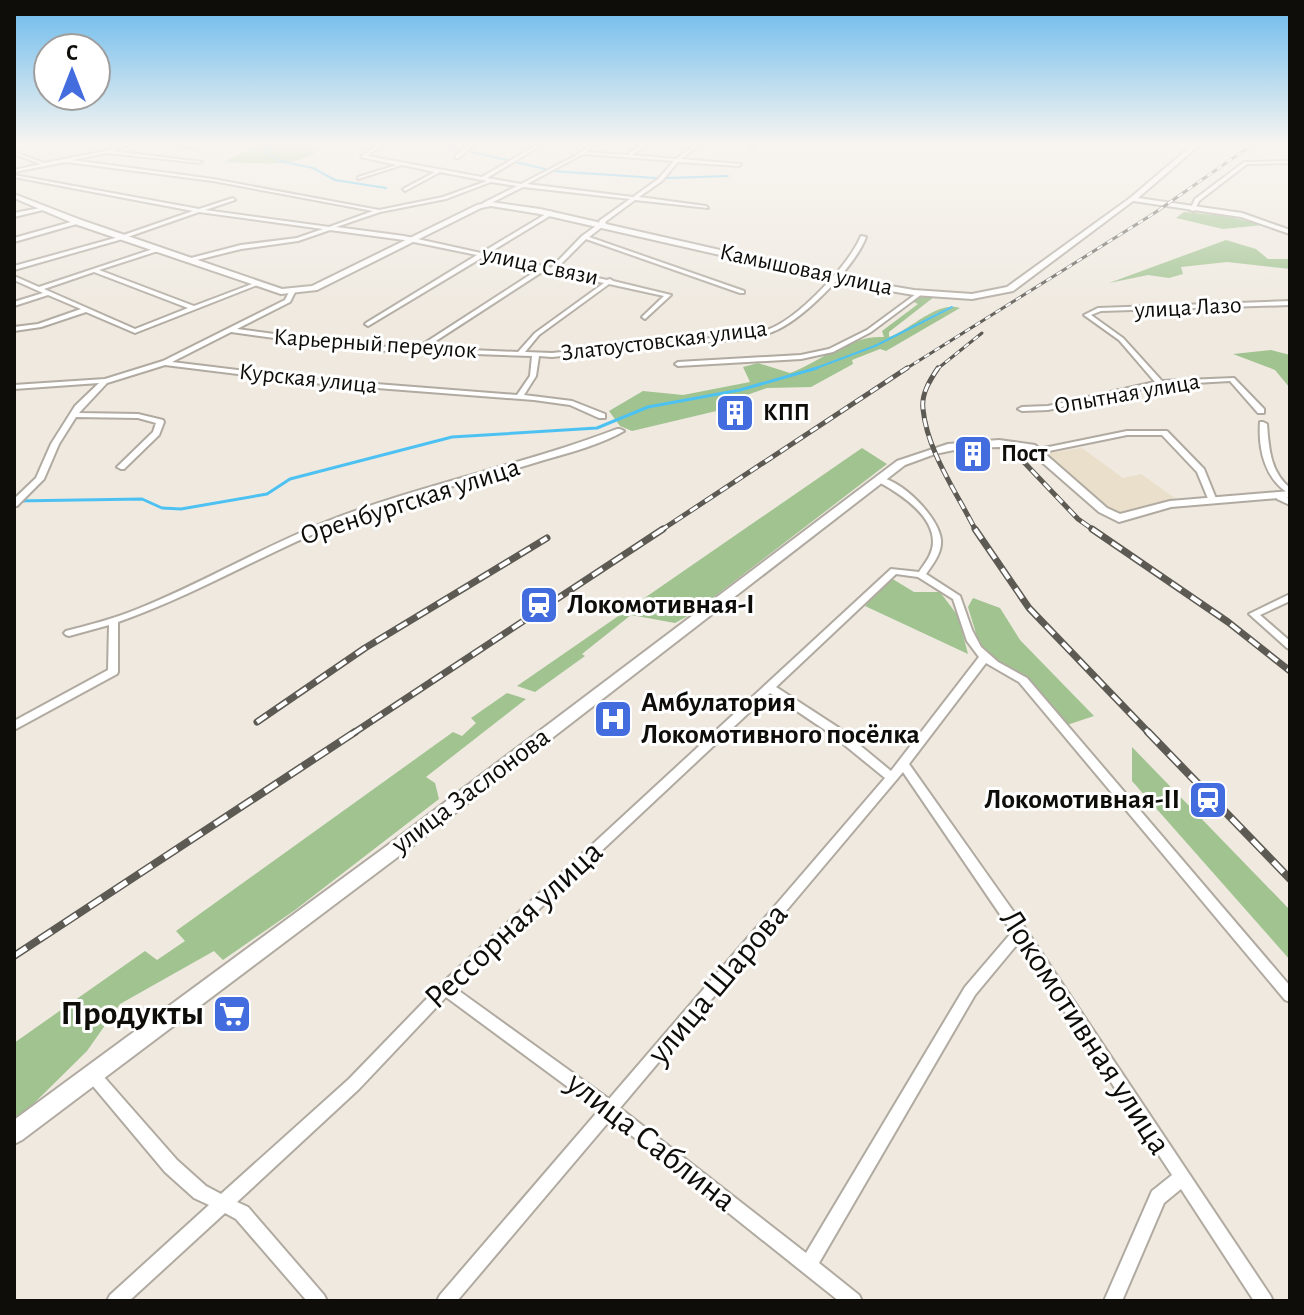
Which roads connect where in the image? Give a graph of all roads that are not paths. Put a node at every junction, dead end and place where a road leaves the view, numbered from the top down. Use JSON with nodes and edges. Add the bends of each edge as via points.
{"nodes":[{"id":1,"x":33,"y":203,"type":"edge"},
{"id":2,"x":163,"y":203,"type":"edge"},
{"id":3,"x":221,"y":203,"type":"edge"},
{"id":4,"x":338,"y":203,"type":"edge"},
{"id":5,"x":417,"y":203,"type":"edge"},
{"id":6,"x":630,"y":203,"type":"edge"},
{"id":7,"x":678,"y":203,"type":"edge"},
{"id":8,"x":1125,"y":203,"type":"edge"},
{"id":9,"x":1143,"y":203,"type":"edge"},
{"id":10,"x":1195,"y":203,"type":"edge"},
{"id":11,"x":485,"y":204,"type":"joint"},
{"id":12,"x":706,"y":207,"type":"dead end"},
{"id":13,"x":45,"y":208,"type":"junction"},
{"id":14,"x":1192,"y":210,"type":"junction"},
{"id":15,"x":200,"y":211,"type":"junction"},
{"id":16,"x":379,"y":211,"type":"junction"},
{"id":17,"x":551,"y":213,"type":"junction"},
{"id":18,"x":14,"y":215,"type":"edge"},
{"id":19,"x":78,"y":222,"type":"junction"},
{"id":20,"x":603,"y":223,"type":"junction"},
{"id":21,"x":326,"y":229,"type":"junction"},
{"id":22,"x":1290,"y":232,"type":"edge"},
{"id":23,"x":123,"y":236,"type":"junction"},
{"id":24,"x":584,"y":237,"type":"junction"},
{"id":25,"x":863,"y":237,"type":"dead end"},
{"id":26,"x":411,"y":239,"type":"junction"},
{"id":27,"x":14,"y":240,"type":"edge"},
{"id":28,"x":159,"y":249,"type":"junction"},
{"id":29,"x":488,"y":254,"type":"junction"},
{"id":30,"x":189,"y":260,"type":"junction"},
{"id":31,"x":14,"y":268,"type":"edge"},
{"id":32,"x":550,"y":268,"type":"junction"},
{"id":33,"x":93,"y":270,"type":"junction"},
{"id":34,"x":835,"y":277,"type":"junction"},
{"id":35,"x":14,"y":278,"type":"edge"},
{"id":36,"x":604,"y":281,"type":"junction"},
{"id":37,"x":254,"y":285,"type":"junction"},
{"id":38,"x":37,"y":289,"type":"junction"},
{"id":39,"x":292,"y":292,"type":"junction"},
{"id":40,"x":742,"y":292,"type":"dead end"},
{"id":41,"x":49,"y":293,"type":"junction"},
{"id":42,"x":920,"y":293,"type":"junction"},
{"id":43,"x":1290,"y":303,"type":"edge"},
{"id":44,"x":14,"y":304,"type":"edge"},
{"id":45,"x":193,"y":308,"type":"junction"},
{"id":46,"x":85,"y":310,"type":"junction"},
{"id":47,"x":645,"y":317,"type":"dead end"},
{"id":48,"x":368,"y":324,"type":"dead end"},
{"id":49,"x":14,"y":329,"type":"edge"},
{"id":50,"x":230,"y":330,"type":"junction"},
{"id":51,"x":418,"y":350,"type":"junction"},
{"id":52,"x":521,"y":352,"type":"junction"},
{"id":53,"x":536,"y":354,"type":"junction"},
{"id":54,"x":165,"y":363,"type":"junction"},
{"id":55,"x":678,"y":364,"type":"dead end"},
{"id":56,"x":106,"y":381,"type":"junction"},
{"id":57,"x":1160,"y":383,"type":"junction"},
{"id":58,"x":14,"y":387,"type":"edge"},
{"id":59,"x":519,"y":397,"type":"junction"},
{"id":60,"x":1022,"y":409,"type":"dead end"},
{"id":61,"x":1261,"y":411,"type":"dead end"},
{"id":62,"x":73,"y":415,"type":"junction"},
{"id":63,"x":602,"y":416,"type":"dead end"},
{"id":64,"x":1263,"y":424,"type":"dead end"},
{"id":65,"x":620,"y":431,"type":"dead end"},
{"id":66,"x":1039,"y":451,"type":"junction"},
{"id":67,"x":121,"y":467,"type":"dead end"},
{"id":68,"x":880,"y":479,"type":"junction"},
{"id":69,"x":1288,"y":497,"type":"edge"},
{"id":70,"x":1213,"y":501,"type":"junction"},
{"id":71,"x":14,"y":504,"type":"edge"},
{"id":72,"x":921,"y":575,"type":"junction"},
{"id":73,"x":1290,"y":597,"type":"edge"},
{"id":74,"x":114,"y":624,"type":"junction"},
{"id":75,"x":69,"y":633,"type":"dead end"},
{"id":76,"x":1290,"y":646,"type":"edge"},
{"id":77,"x":983,"y":659,"type":"junction"},
{"id":78,"x":769,"y":687,"type":"junction"},
{"id":79,"x":14,"y":726,"type":"edge"},
{"id":80,"x":903,"y":764,"type":"junction"},
{"id":81,"x":892,"y":778,"type":"junction"},
{"id":82,"x":1020,"y":932,"type":"junction"},
{"id":83,"x":445,"y":989,"type":"junction"},
{"id":84,"x":1290,"y":996,"type":"edge"},
{"id":85,"x":92,"y":1074,"type":"junction"},
{"id":86,"x":611,"y":1110,"type":"junction"},
{"id":87,"x":14,"y":1133,"type":"edge"},
{"id":88,"x":1181,"y":1178,"type":"junction"},
{"id":89,"x":219,"y":1204,"type":"junction"},
{"id":90,"x":809,"y":1264,"type":"junction"},
{"id":91,"x":116,"y":1301,"type":"edge"},
{"id":92,"x":318,"y":1301,"type":"edge"},
{"id":93,"x":446,"y":1301,"type":"edge"},
{"id":94,"x":853,"y":1301,"type":"edge"},
{"id":95,"x":1113,"y":1301,"type":"edge"},
{"id":96,"x":1264,"y":1301,"type":"edge"}],
"edges":[{"from":1,"to":13,"type":"main road"},
{"from":2,"to":15,"type":"street","name":"улица Связи"},
{"from":3,"to":15,"type":"street"},
{"from":4,"to":16,"type":"street"},
{"from":5,"to":16,"type":"street"},
{"from":6,"to":20,"type":"street"},
{"from":7,"to":12,"type":"street"},
{"from":8,"to":42,"type":"main road","name":"Камышовая улица","via":[[1010,289],[987,296]]},
{"from":9,"to":14,"type":"main road"},
{"from":10,"to":14,"type":"street"},
{"from":11,"to":17,"type":"main road","name":"Камышовая улица"},
{"from":11,"to":26,"type":"main road"},
{"from":13,"to":18,"type":"street"},
{"from":13,"to":19,"type":"main road"},
{"from":14,"to":22,"type":"main road","via":[[1242,215]]},
{"from":15,"to":21,"type":"street","name":"улица Связи"},
{"from":15,"to":23,"type":"street"},
{"from":16,"to":21,"type":"street"},
{"from":17,"to":20,"type":"main road","name":"Камышовая улица"},
{"from":17,"to":29,"type":"street"},
{"from":19,"to":23,"type":"main road"},
{"from":19,"to":27,"type":"street"},
{"from":20,"to":24,"type":"street"},
{"from":20,"to":34,"type":"main road","name":"Камышовая улица"},
{"from":21,"to":26,"type":"street","name":"улица Связи"},
{"from":21,"to":30,"type":"street"},
{"from":23,"to":28,"type":"main road"},
{"from":23,"to":31,"type":"street"},
{"from":24,"to":32,"type":"street","via":[[571,255]]},
{"from":24,"to":40,"type":"street"},
{"from":25,"to":34,"type":"street","name":"Златоустовская улица","via":[[857,253]]},
{"from":26,"to":29,"type":"street","name":"улица Связи"},
{"from":26,"to":39,"type":"main road","via":[[314,288]]},
{"from":28,"to":30,"type":"main road"},
{"from":28,"to":33,"type":"street"},
{"from":29,"to":32,"type":"street","name":"улица Связи"},
{"from":29,"to":48,"type":"street"},
{"from":30,"to":37,"type":"main road"},
{"from":32,"to":36,"type":"street","name":"улица Связи"},
{"from":32,"to":51,"type":"street"},
{"from":33,"to":38,"type":"street"},
{"from":33,"to":45,"type":"street"},
{"from":34,"to":42,"type":"main road","name":"Камышовая улица"},
{"from":34,"to":53,"type":"street","name":"Златоустовская улица","via":[[784,324],[766,332],[590,353]]},
{"from":35,"to":38,"type":"street"},
{"from":36,"to":47,"type":"street","name":"улица Связи","via":[[668,295]]},
{"from":36,"to":52,"type":"street"},
{"from":37,"to":39,"type":"main road"},
{"from":37,"to":45,"type":"street"},
{"from":38,"to":41,"type":"street"},
{"from":39,"to":50,"type":"street","via":[[288,301]]},
{"from":41,"to":44,"type":"street"},
{"from":41,"to":46,"type":"street"},
{"from":42,"to":55,"type":"street","via":[[831,351]]},
{"from":43,"to":57,"type":"street","name":"улица Лазо","via":[[1100,309],[1087,315],[1121,339]]},
{"from":45,"to":46,"type":"street","via":[[135,331]]},
{"from":46,"to":49,"type":"street"},
{"from":50,"to":51,"type":"street","name":"Карьерный переулок","via":[[329,345]]},
{"from":50,"to":54,"type":"street"},
{"from":51,"to":52,"type":"street","name":"Карьерный переулок"},
{"from":52,"to":53,"type":"street","name":"Златоустовская улица"},
{"from":53,"to":59,"type":"street","via":[[533,376]]},
{"from":54,"to":56,"type":"street","name":"Курская улица"},
{"from":54,"to":59,"type":"street","name":"Курская улица"},
{"from":56,"to":58,"type":"street","name":"Курская улица"},
{"from":56,"to":62,"type":"street"},
{"from":57,"to":60,"type":"street","name":"Опытная улица"},
{"from":57,"to":61,"type":"street","name":"Опытная улица","via":[[1232,379]]},
{"from":59,"to":63,"type":"street","name":"Курская улица","via":[[572,403]]},
{"from":62,"to":67,"type":"street","via":[[138,416],[160,422],[156,433]]},
{"from":62,"to":71,"type":"street","via":[[40,479]]},
{"from":64,"to":69,"type":"street","via":[[1273,479]]},
{"from":65,"to":74,"type":"street","name":"Оренбургская улица","via":[[339,520]]},
{"from":66,"to":68,"type":"main road","name":"улица Заслонова","via":[[1012,445],[928,451]]},
{"from":66,"to":70,"type":"main road","via":[[1103,510],[1119,518],[1170,504]]},
{"from":66,"to":70,"type":"street","via":[[1127,433],[1164,433],[1201,471]]},
{"from":68,"to":72,"type":"street","via":[[898,488],[934,527],[937,543]]},
{"from":68,"to":85,"type":"main road","name":"улица Заслонова"},
{"from":69,"to":70,"type":"main road"},
{"from":72,"to":77,"type":"street","via":[[957,598],[968,637]]},
{"from":72,"to":78,"type":"street","name":"Рессорная улица","via":[[894,571]]},
{"from":73,"to":76,"type":"street","via":[[1254,614]]},
{"from":74,"to":75,"type":"street","name":"Оренбургская улица"},
{"from":74,"to":79,"type":"street","via":[[113,672]]},
{"from":77,"to":80,"type":"street","name":"улица Шарова"},
{"from":77,"to":84,"type":"street","via":[[1023,680]]},
{"from":78,"to":81,"type":"street"},
{"from":78,"to":83,"type":"street","name":"Рессорная улица"},
{"from":80,"to":81,"type":"street","name":"улица Шарова"},
{"from":80,"to":82,"type":"street","name":"Локомотивная улица"},
{"from":81,"to":86,"type":"street","name":"улица Шарова"},
{"from":82,"to":88,"type":"street","name":"Локомотивная улица"},
{"from":82,"to":90,"type":"street","via":[[970,991]]},
{"from":83,"to":86,"type":"street","name":"улица Саблина"},
{"from":83,"to":89,"type":"street","name":"Рессорная улица","via":[[354,1084]]},
{"from":85,"to":87,"type":"main road","name":"улица Заслонова"},
{"from":85,"to":89,"type":"street","via":[[171,1166]]},
{"from":86,"to":90,"type":"street","name":"улица Саблина"},
{"from":86,"to":93,"type":"street","name":"улица Шарова"},
{"from":88,"to":95,"type":"street","via":[[1158,1197]]},
{"from":88,"to":96,"type":"street","name":"Локомотивная улица"},
{"from":89,"to":91,"type":"street","name":"Рессорная улица"},
{"from":89,"to":92,"type":"street","via":[[242,1213]]},
{"from":90,"to":94,"type":"street","name":"улица Саблина"}]}
